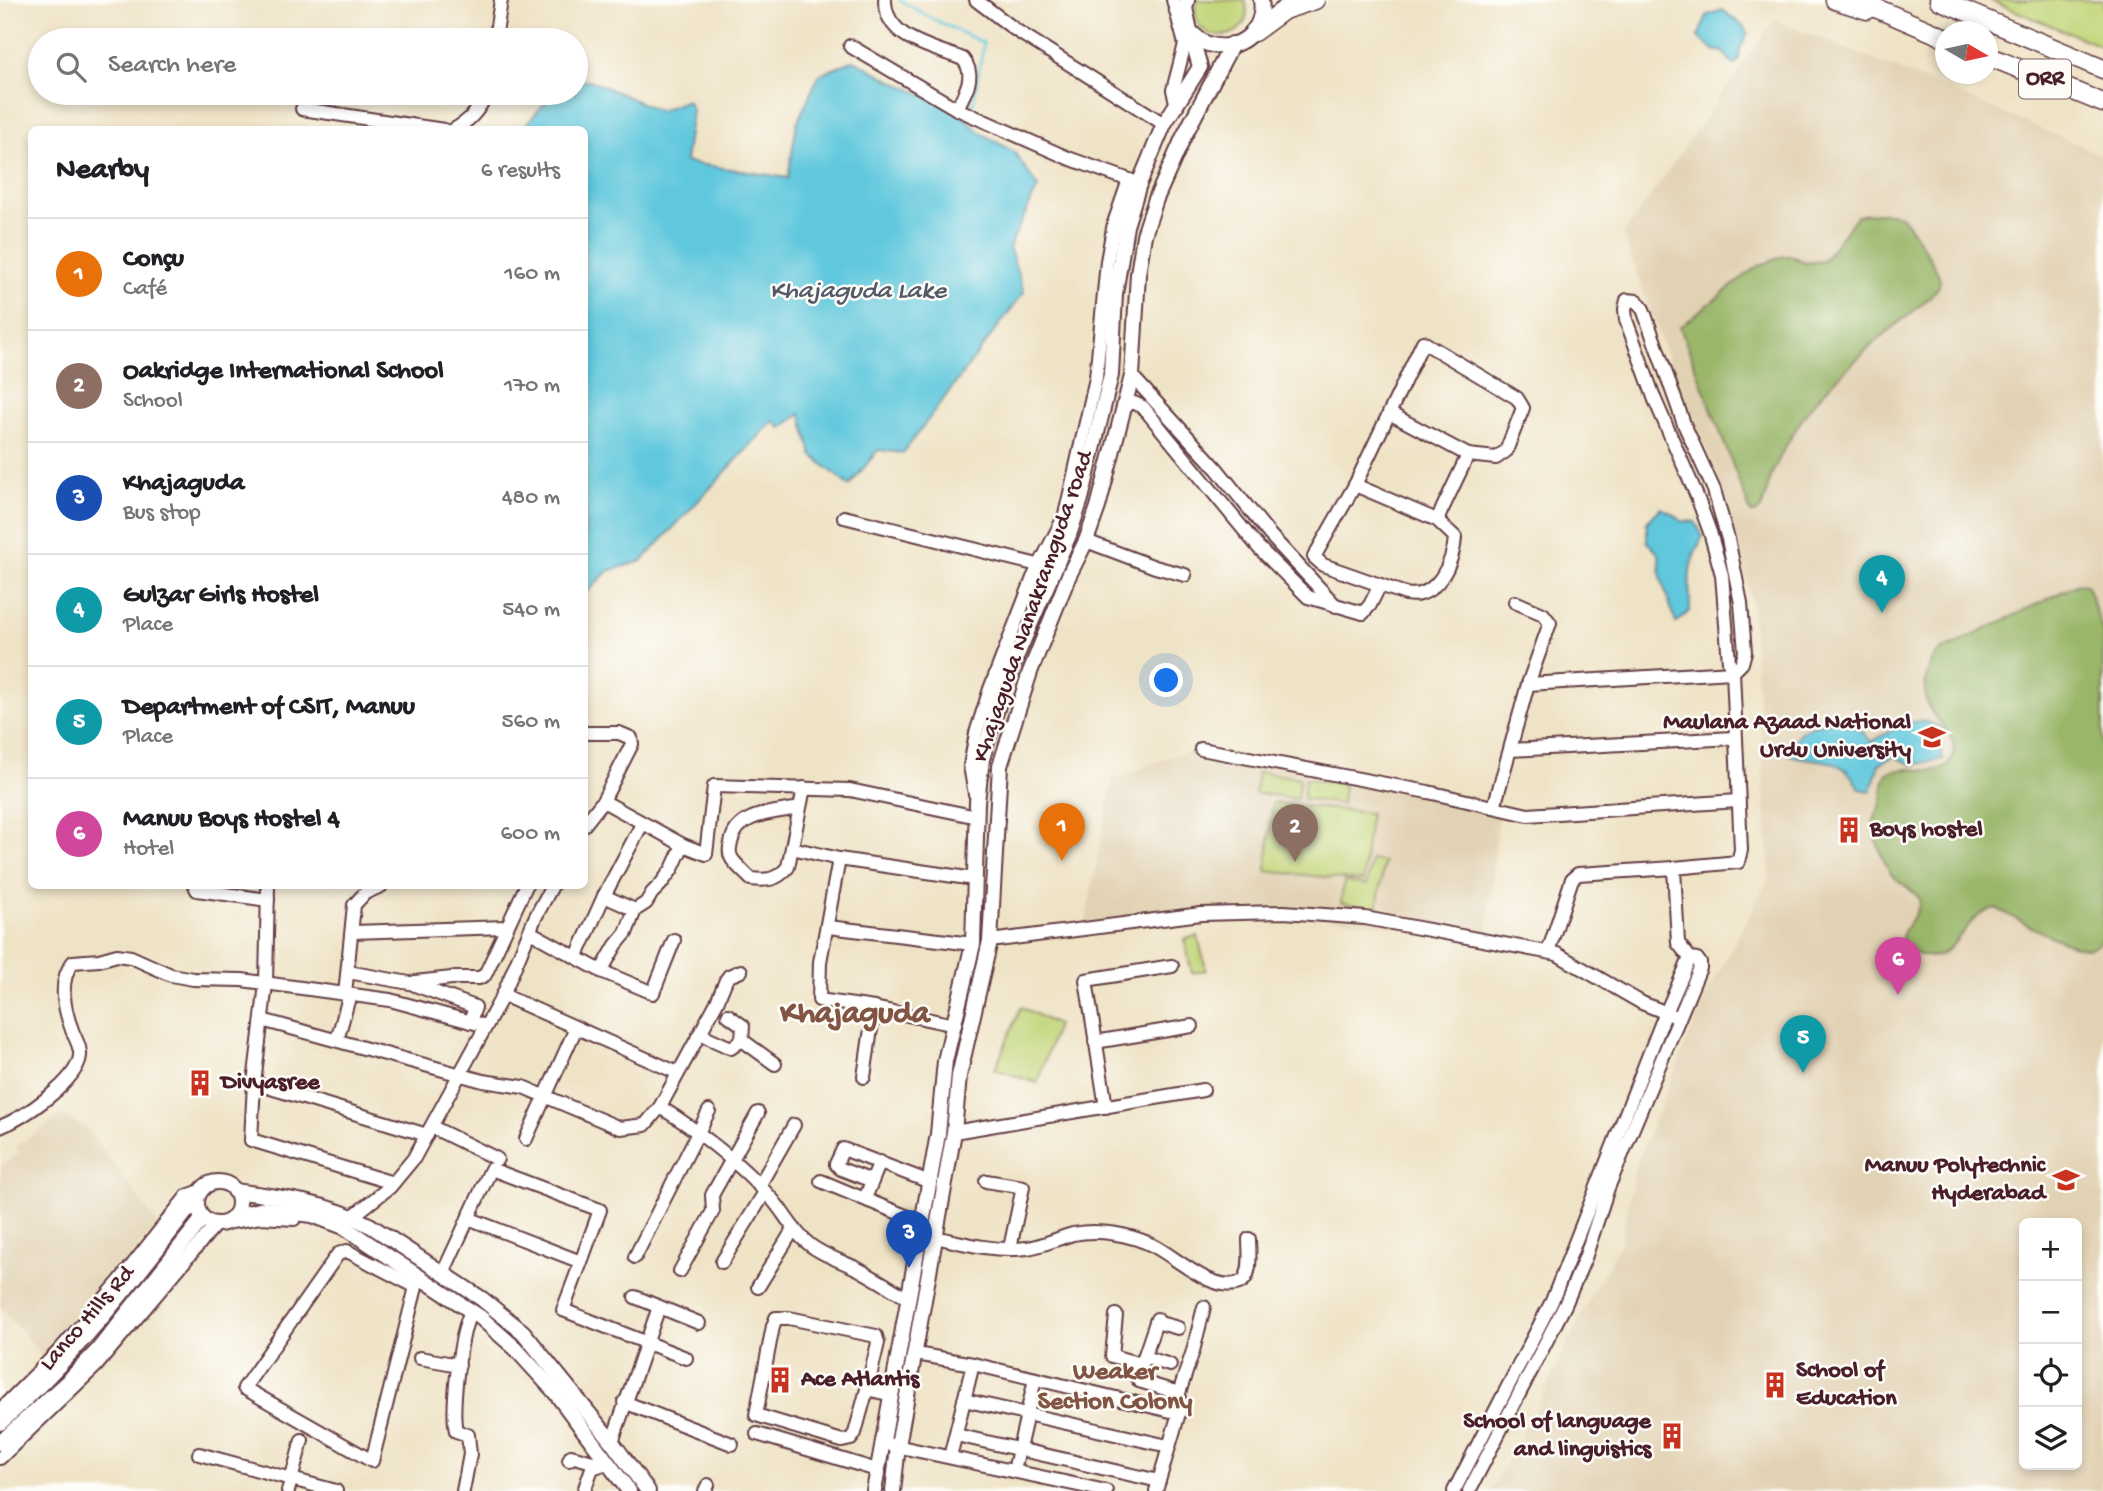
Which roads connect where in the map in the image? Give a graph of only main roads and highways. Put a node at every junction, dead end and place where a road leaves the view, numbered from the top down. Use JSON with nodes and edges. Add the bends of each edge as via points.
{"nodes":[{"id":1,"x":1186,"y":0,"type":"edge"},
{"id":2,"x":1261,"y":0,"type":"edge"},
{"id":3,"x":1315,"y":0,"type":"edge"},
{"id":4,"x":1835,"y":0,"type":"edge"},
{"id":5,"x":1857,"y":0,"type":"edge"},
{"id":6,"x":1939,"y":0,"type":"edge"},
{"id":7,"x":1910,"y":24,"type":"junction"},
{"id":8,"x":1190,"y":31,"type":"junction"},
{"id":9,"x":1254,"y":32,"type":"junction"},
{"id":10,"x":1935,"y":34,"type":"edge"},
{"id":11,"x":1232,"y":44,"type":"junction"},
{"id":12,"x":1998,"y":60,"type":"edge"},
{"id":13,"x":2103,"y":69,"type":"edge"},
{"id":14,"x":2103,"y":103,"type":"edge"},
{"id":15,"x":234,"y":1191,"type":"junction"},
{"id":16,"x":213,"y":1213,"type":"junction"},
{"id":17,"x":557,"y":1385,"type":"junction"},
{"id":18,"x":0,"y":1423,"type":"edge"},
{"id":19,"x":0,"y":1443,"type":"edge"},
{"id":20,"x":629,"y":1491,"type":"edge"},
{"id":21,"x":648,"y":1491,"type":"edge"},
{"id":22,"x":874,"y":1491,"type":"edge"},
{"id":23,"x":893,"y":1491,"type":"edge"}],
"edges":[{"from":1,"to":8,"type":"main road","name":"Khajaguda Nanakramguda road"},
{"from":2,"to":9,"type":"main road","via":[[1261,18]]},
{"from":3,"to":9,"type":"highway","via":[[1284,10]]},
{"from":4,"to":7,"type":"highway"},
{"from":5,"to":7,"type":"highway"},
{"from":6,"to":13,"type":"highway","number":"ORR"},
{"from":7,"to":10,"type":"highway"},
{"from":8,"to":11,"type":"main road","via":[[1206,44]]},
{"from":8,"to":22,"type":"main road","name":"Khajaguda Nanakramguda road","via":[[1199,67],[1134,182],[1119,262],[1111,375],[1081,470],[1070,530],[1047,567],[982,759],[973,944],[945,1062],[938,1134]]},
{"from":9,"to":11,"type":"main road"},
{"from":11,"to":23,"type":"main road","name":"Khajaguda Nanakramguda road","via":[[1184,136],[1144,235],[1132,376],[1098,507],[1030,673],[1000,766],[990,941],[959,1076],[954,1132]]},
{"from":12,"to":14,"type":"highway","number":"ORR"},
{"from":15,"to":16,"type":"main road","via":[[239,1202]]},
{"from":15,"to":16,"type":"main road","via":[[224,1183],[206,1186]]},
{"from":15,"to":17,"type":"main road","via":[[315,1203],[372,1226],[523,1332]]},
{"from":16,"to":17,"type":"main road","via":[[264,1209],[312,1214],[344,1227],[387,1263],[471,1312]]},
{"from":16,"to":18,"type":"main road","name":"Lanco Hills Rd","via":[[189,1208],[64,1363],[16,1402]]},
{"from":16,"to":19,"type":"main road","name":"Lanco Hills Rd","via":[[78,1377]]},
{"from":17,"to":20,"type":"main road","via":[[598,1461]]},
{"from":17,"to":21,"type":"main road","via":[[612,1442]]}]}
